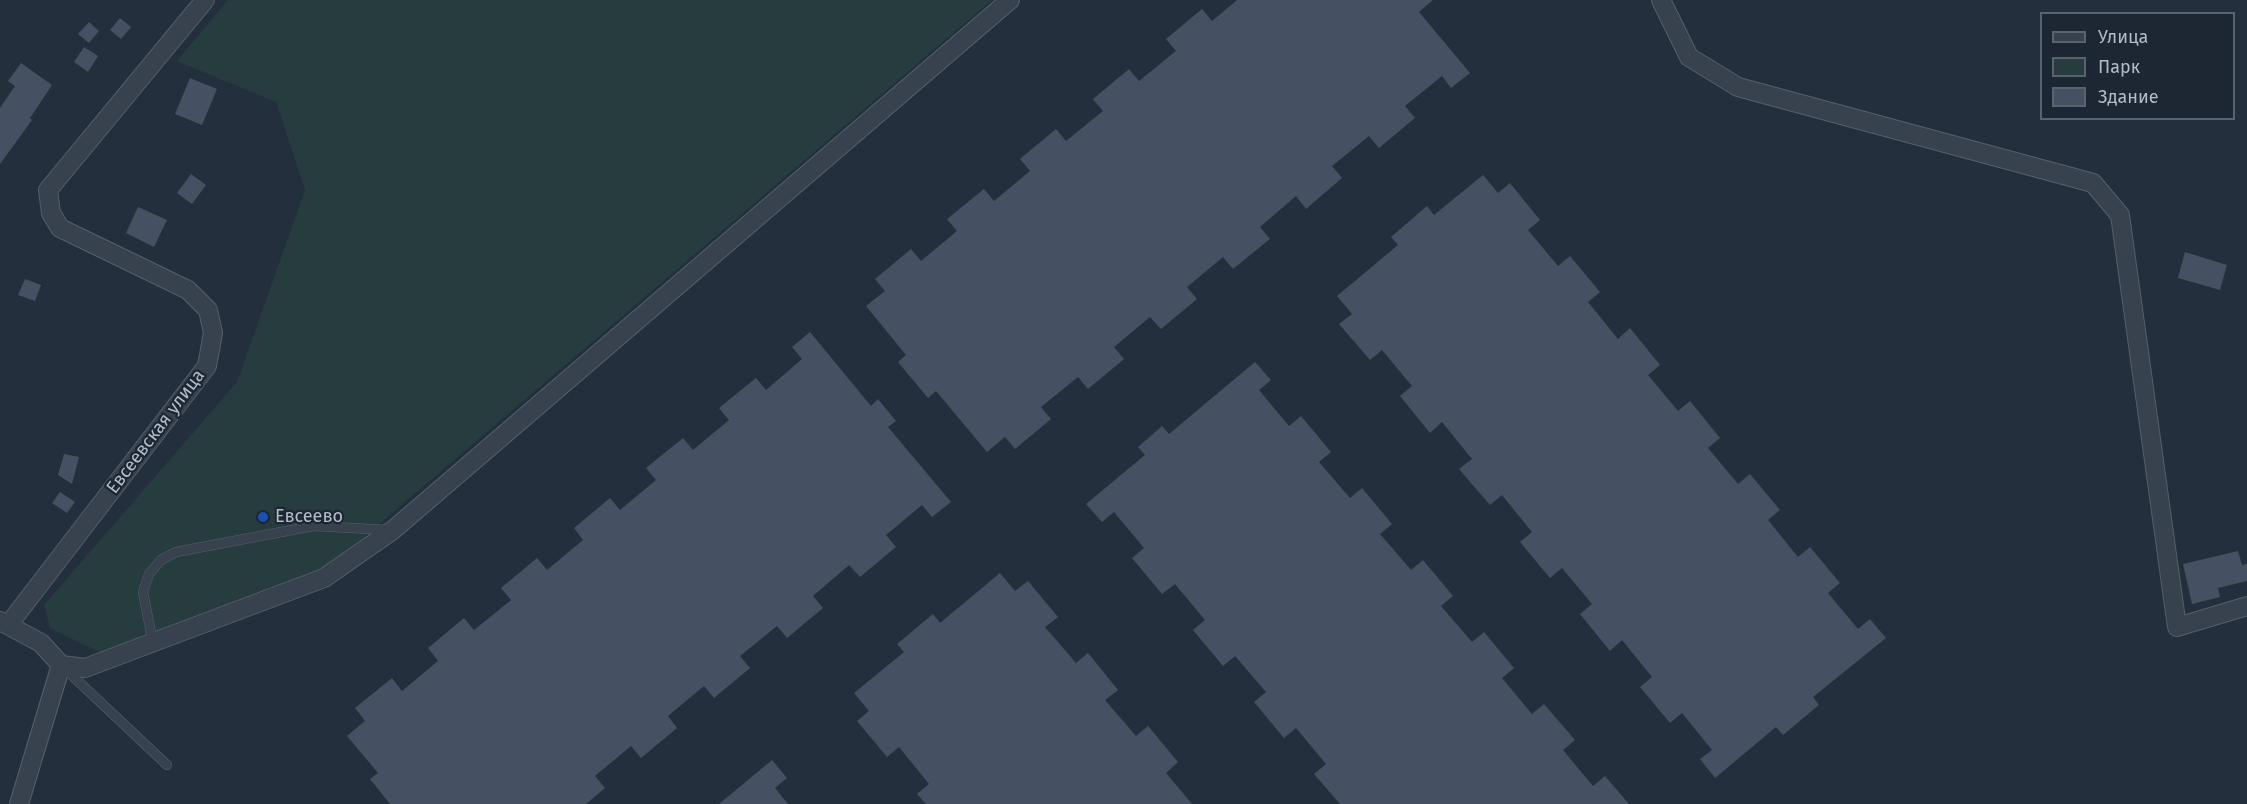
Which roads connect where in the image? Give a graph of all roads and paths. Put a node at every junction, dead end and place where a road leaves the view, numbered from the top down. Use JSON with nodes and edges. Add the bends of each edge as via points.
{"nodes":[{"id":1,"x":205,"y":0,"type":"edge"},
{"id":2,"x":1010,"y":0,"type":"edge"},
{"id":3,"x":1661,"y":0,"type":"edge"},
{"id":4,"x":393,"y":530,"type":"junction"},
{"id":5,"x":2247,"y":606,"type":"edge"},
{"id":6,"x":4,"y":622,"type":"edge"},
{"id":7,"x":153,"y":643,"type":"junction"},
{"id":8,"x":61,"y":665,"type":"junction"},
{"id":9,"x":167,"y":765,"type":"dead end"},
{"id":10,"x":19,"y":804,"type":"edge"}],
"edges":[{"from":1,"to":6,"type":"street","name":"Евсеевская улица","via":[[48,190],[51,213],[60,228],[188,290],[208,310],[213,333],[207,366]]},
{"from":2,"to":4,"type":"street"},
{"from":3,"to":5,"type":"street","via":[[1689,57],[1738,87],[2093,183],[2120,215],[2177,627]]},
{"from":4,"to":7,"type":"street","via":[[324,578]]},
{"from":4,"to":7,"type":"lane","via":[[314,526],[176,552],[161,560],[149,574],[143,592]]},
{"from":6,"to":8,"type":"street","name":"Евсеевская улица","via":[[41,643]]},
{"from":7,"to":8,"type":"street","via":[[85,668]]},
{"from":8,"to":9,"type":"lane"},
{"from":8,"to":10,"type":"street"}]}
